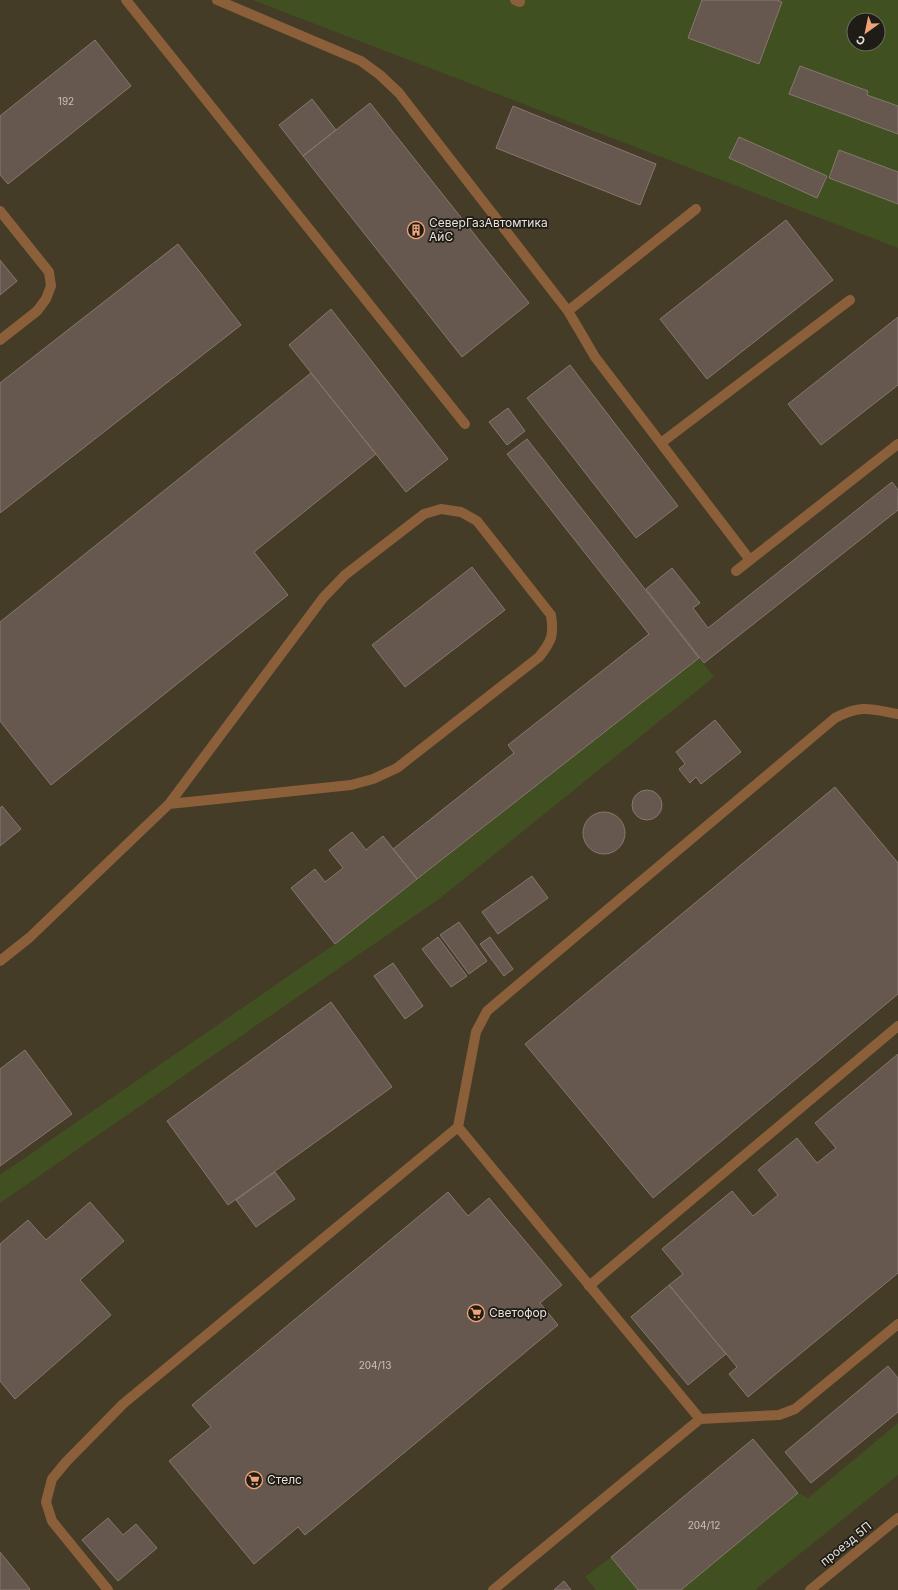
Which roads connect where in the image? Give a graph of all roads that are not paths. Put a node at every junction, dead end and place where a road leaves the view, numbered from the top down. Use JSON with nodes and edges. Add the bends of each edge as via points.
{"nodes":[{"id":1,"x":126,"y":0,"type":"edge"},
{"id":2,"x":217,"y":0,"type":"edge"},
{"id":3,"x":515,"y":0,"type":"edge"},
{"id":4,"x":520,"y":0,"type":"edge"},
{"id":5,"x":696,"y":209,"type":"dead end"},
{"id":6,"x":0,"y":211,"type":"edge"},
{"id":7,"x":850,"y":300,"type":"dead end"},
{"id":8,"x":568,"y":311,"type":"junction"},
{"id":9,"x":0,"y":340,"type":"edge"},
{"id":10,"x":465,"y":424,"type":"dead end"},
{"id":11,"x":661,"y":443,"type":"junction"},
{"id":12,"x":898,"y":444,"type":"edge"},
{"id":13,"x":750,"y":560,"type":"junction"},
{"id":14,"x":736,"y":571,"type":"dead end"},
{"id":15,"x":898,"y":714,"type":"edge"},
{"id":16,"x":168,"y":804,"type":"junction"},
{"id":17,"x":0,"y":961,"type":"edge"},
{"id":18,"x":898,"y":1026,"type":"edge"},
{"id":19,"x":458,"y":1127,"type":"junction"},
{"id":20,"x":589,"y":1286,"type":"junction"},
{"id":21,"x":898,"y":1324,"type":"edge"},
{"id":22,"x":700,"y":1419,"type":"junction"},
{"id":23,"x":898,"y":1518,"type":"edge"},
{"id":24,"x":108,"y":1590,"type":"edge"},
{"id":25,"x":493,"y":1590,"type":"edge"},
{"id":26,"x":810,"y":1590,"type":"edge"}],
"edges":[{"from":1,"to":10,"type":"street"},
{"from":2,"to":8,"type":"street","via":[[361,61],[380,75],[399,93]]},
{"from":3,"to":4,"type":"street"},
{"from":5,"to":8,"type":"street"},
{"from":6,"to":9,"type":"street","via":[[49,272],[51,286],[37,311]]},
{"from":7,"to":11,"type":"street"},
{"from":8,"to":11,"type":"street","via":[[595,357]]},
{"from":11,"to":13,"type":"street"},
{"from":12,"to":13,"type":"street"},
{"from":13,"to":14,"type":"street"},
{"from":15,"to":19,"type":"street","via":[[865,708],[851,709],[835,718],[486,1011],[476,1032]]},
{"from":16,"to":16,"type":"street","via":[[351,785],[398,768],[539,657],[550,643],[553,630],[551,615],[478,522],[462,512],[441,509],[424,514],[345,575],[323,598]]},
{"from":16,"to":17,"type":"street","via":[[29,938]]},
{"from":18,"to":20,"type":"street"},
{"from":19,"to":20,"type":"street"},
{"from":19,"to":24,"type":"street","via":[[124,1404],[52,1479],[46,1502],[52,1521]]},
{"from":20,"to":22,"type":"street"},
{"from":21,"to":22,"type":"street","via":[[795,1409],[778,1416]]},
{"from":22,"to":25,"type":"street"},
{"from":23,"to":26,"type":"street","name":"проезд 5П"}]}
